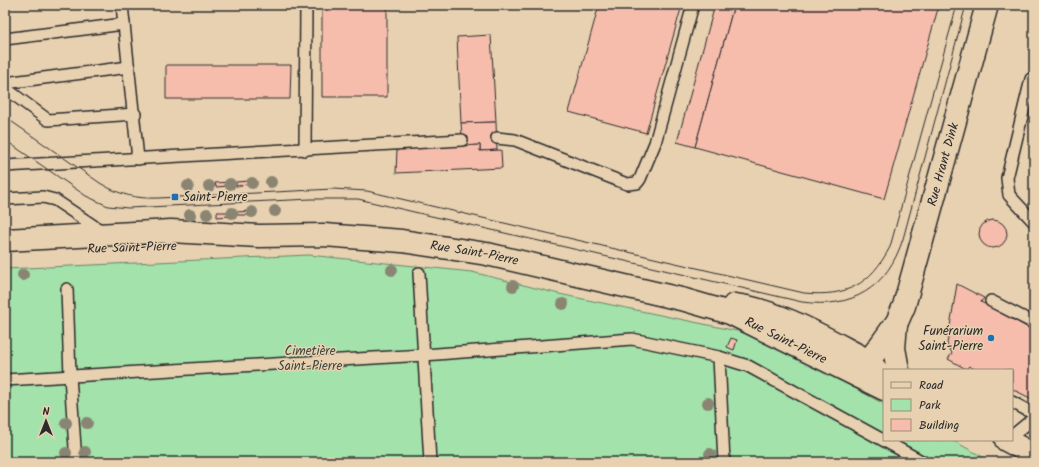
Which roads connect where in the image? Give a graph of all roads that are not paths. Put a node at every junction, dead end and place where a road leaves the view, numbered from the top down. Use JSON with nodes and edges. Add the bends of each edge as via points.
{"nodes":[{"id":1,"x":122,"y":5,"type":"edge"},
{"id":2,"x":306,"y":5,"type":"edge"},
{"id":3,"x":693,"y":5,"type":"edge"},
{"id":4,"x":987,"y":5,"type":"edge"},
{"id":5,"x":124,"y":24,"type":"junction"},
{"id":6,"x":5,"y":39,"type":"edge"},
{"id":7,"x":129,"y":67,"type":"junction"},
{"id":8,"x":1031,"y":79,"type":"dead end"},
{"id":9,"x":5,"y":84,"type":"edge"},
{"id":10,"x":5,"y":88,"type":"edge"},
{"id":11,"x":135,"y":114,"type":"junction"},
{"id":12,"x":497,"y":138,"type":"dead end"},
{"id":13,"x":462,"y":140,"type":"dead end"},
{"id":14,"x":305,"y":150,"type":"junction"},
{"id":15,"x":138,"y":159,"type":"junction"},
{"id":16,"x":5,"y":166,"type":"edge"},
{"id":17,"x":5,"y":199,"type":"edge"},
{"id":18,"x":1034,"y":222,"type":"edge"},
{"id":19,"x":114,"y":234,"type":"junction"},
{"id":20,"x":259,"y":236,"type":"junction"},
{"id":21,"x":5,"y":240,"type":"edge"},
{"id":22,"x":5,"y":253,"type":"edge"},
{"id":23,"x":419,"y":273,"type":"dead end"},
{"id":24,"x":67,"y":289,"type":"dead end"},
{"id":25,"x":991,"y":301,"type":"dead end"},
{"id":26,"x":897,"y":322,"type":"junction"},
{"id":27,"x":1034,"y":323,"type":"edge"},
{"id":28,"x":424,"y":354,"type":"junction"},
{"id":29,"x":718,"y":357,"type":"junction"},
{"id":30,"x":864,"y":368,"type":"junction"},
{"id":31,"x":898,"y":369,"type":"edge"},
{"id":32,"x":70,"y":376,"type":"junction"},
{"id":33,"x":883,"y":377,"type":"edge"},
{"id":34,"x":5,"y":380,"type":"edge"},
{"id":35,"x":883,"y":388,"type":"edge"},
{"id":36,"x":1013,"y":403,"type":"edge"},
{"id":37,"x":1034,"y":414,"type":"edge"},
{"id":38,"x":1034,"y":418,"type":"edge"},
{"id":39,"x":1013,"y":435,"type":"edge"},
{"id":40,"x":1009,"y":441,"type":"edge"},
{"id":41,"x":1034,"y":455,"type":"edge"},
{"id":42,"x":908,"y":458,"type":"edge"},
{"id":43,"x":76,"y":462,"type":"edge"},
{"id":44,"x":430,"y":462,"type":"edge"},
{"id":45,"x":724,"y":462,"type":"edge"},
{"id":46,"x":923,"y":462,"type":"edge"}],
"edges":[{"from":1,"to":5,"type":"lane"},
{"from":2,"to":14,"type":"lane"},
{"from":3,"to":12,"type":"lane","via":[[655,143],[637,183],[627,184],[515,140]]},
{"from":4,"to":26,"type":"main road","name":"Rue Hrant Dink","via":[[919,254]]},
{"from":5,"to":6,"type":"lane"},
{"from":5,"to":7,"type":"lane"},
{"from":7,"to":9,"type":"lane"},
{"from":7,"to":11,"type":"lane"},
{"from":8,"to":18,"type":"lane","via":[[1007,178],[1009,195]]},
{"from":10,"to":11,"type":"lane","via":[[48,120]]},
{"from":11,"to":15,"type":"lane"},
{"from":13,"to":14,"type":"lane"},
{"from":14,"to":15,"type":"lane"},
{"from":15,"to":16,"type":"lane"},
{"from":17,"to":19,"type":"lane","via":[[43,197],[55,200],[97,228]]},
{"from":19,"to":20,"type":"main road","name":"Rue Saint-Pierre","via":[[171,231]]},
{"from":19,"to":21,"type":"main road","name":"Rue Saint-Pierre"},
{"from":20,"to":22,"type":"main road","name":"Rue Saint-Pierre","via":[[202,246]]},
{"from":20,"to":30,"type":"main road","name":"Rue Saint-Pierre","via":[[354,236],[487,254],[685,300],[730,313]]},
{"from":23,"to":28,"type":"lane"},
{"from":24,"to":32,"type":"lane"},
{"from":25,"to":27,"type":"lane"},
{"from":26,"to":30,"type":"main road","name":"Rue Hrant Dink"},
{"from":26,"to":31,"type":"main road","name":"Rue Hrant Dink","via":[[894,348]]},
{"from":28,"to":29,"type":"lane","via":[[632,339]]},
{"from":28,"to":32,"type":"lane"},
{"from":28,"to":44,"type":"lane"},
{"from":29,"to":42,"type":"lane","via":[[748,366]]},
{"from":29,"to":45,"type":"lane"},
{"from":30,"to":33,"type":"main road","name":"Rue Saint-Pierre"},
{"from":30,"to":35,"type":"main road","name":"Rue Saint-Pierre"},
{"from":32,"to":34,"type":"lane"},
{"from":32,"to":43,"type":"lane"},
{"from":36,"to":37,"type":"lane"},
{"from":38,"to":39,"type":"lane"},
{"from":40,"to":41,"type":"main road"},
{"from":42,"to":46,"type":"lane"}]}
